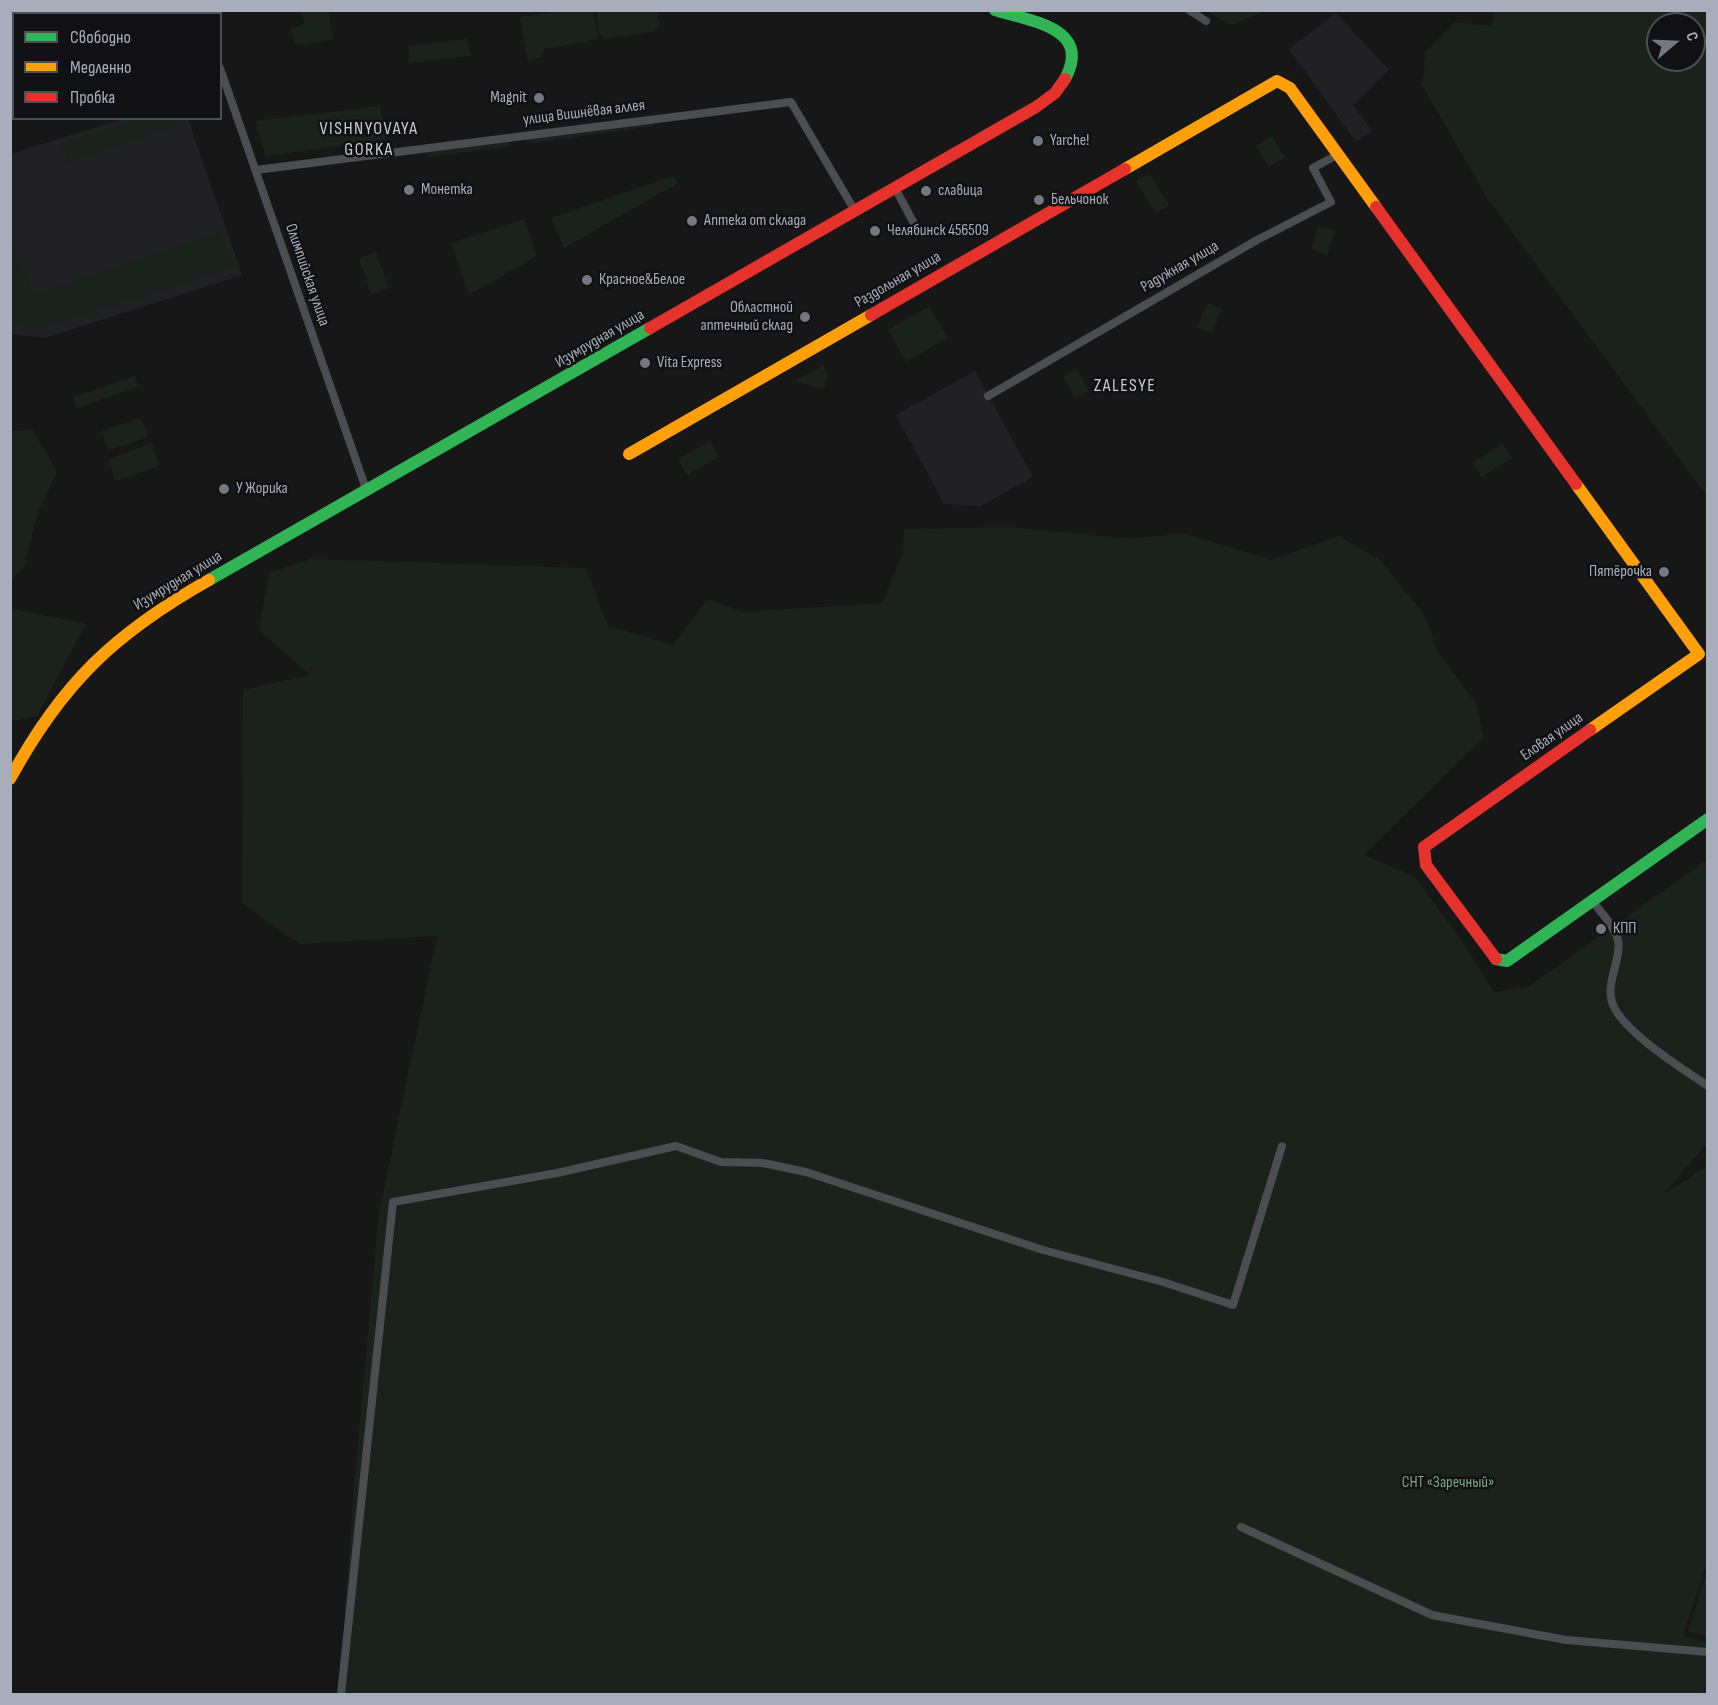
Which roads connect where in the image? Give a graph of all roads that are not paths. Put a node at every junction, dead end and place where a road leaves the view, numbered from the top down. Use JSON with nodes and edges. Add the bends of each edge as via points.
{"nodes":[{"id":1,"x":995,"y":10,"type":"edge"},
{"id":2,"x":1189,"y":10,"type":"edge"},
{"id":3,"x":1206,"y":21,"type":"dead end"},
{"id":4,"x":222,"y":74,"type":"edge"},
{"id":5,"x":1337,"y":155,"type":"junction"},
{"id":6,"x":256,"y":170,"type":"junction"},
{"id":7,"x":896,"y":188,"type":"junction"},
{"id":8,"x":855,"y":211,"type":"junction"},
{"id":9,"x":918,"y":231,"type":"dead end"},
{"id":10,"x":988,"y":396,"type":"dead end"},
{"id":11,"x":629,"y":454,"type":"dead end"},
{"id":12,"x":367,"y":492,"type":"junction"},
{"id":13,"x":10,"y":779,"type":"edge"},
{"id":14,"x":1707,"y":819,"type":"edge"},
{"id":15,"x":1593,"y":902,"type":"junction"},
{"id":16,"x":1707,"y":1086,"type":"edge"},
{"id":17,"x":1282,"y":1146,"type":"dead end"},
{"id":18,"x":1241,"y":1527,"type":"dead end"},
{"id":19,"x":1707,"y":1652,"type":"edge"},
{"id":20,"x":341,"y":1695,"type":"edge"}],
"edges":[{"from":1,"to":7,"type":"street","name":"Изумрудная улица","via":[[1056,29],[1065,37],[1073,55],[1065,81],[1057,92],[1028,112]]},
{"from":2,"to":3,"type":"street"},
{"from":4,"to":6,"type":"street","name":"Олимпийская улица"},
{"from":5,"to":10,"type":"street","name":"Радужная улица","via":[[1312,168],[1331,202],[1257,240]]},
{"from":5,"to":11,"type":"street","name":"Раздольная улица","via":[[1290,88],[1277,81]]},
{"from":5,"to":15,"type":"street","name":"Еловая улица","via":[[1699,654],[1424,847],[1426,865],[1495,959],[1508,961]]},
{"from":6,"to":8,"type":"street","name":"улица Вишнёвая аллея","via":[[791,102]]},
{"from":6,"to":12,"type":"street","name":"Олимпийская улица"},
{"from":7,"to":8,"type":"street","name":"Изумрудная улица"},
{"from":7,"to":9,"type":"street"},
{"from":8,"to":12,"type":"street","name":"Изумрудная улица"},
{"from":12,"to":13,"type":"street","name":"Изумрудная улица","via":[[172,601],[123,634],[69,685],[33,734]]},
{"from":14,"to":15,"type":"street"},
{"from":15,"to":16,"type":"street","via":[[1618,937],[1619,951],[1611,972],[1612,1002],[1622,1020],[1658,1052]]},
{"from":17,"to":20,"type":"street","via":[[1233,1305],[1043,1250],[806,1172],[721,1162],[676,1146],[557,1173],[393,1202]]},
{"from":18,"to":19,"type":"street","via":[[1432,1615],[1566,1640]]}]}
